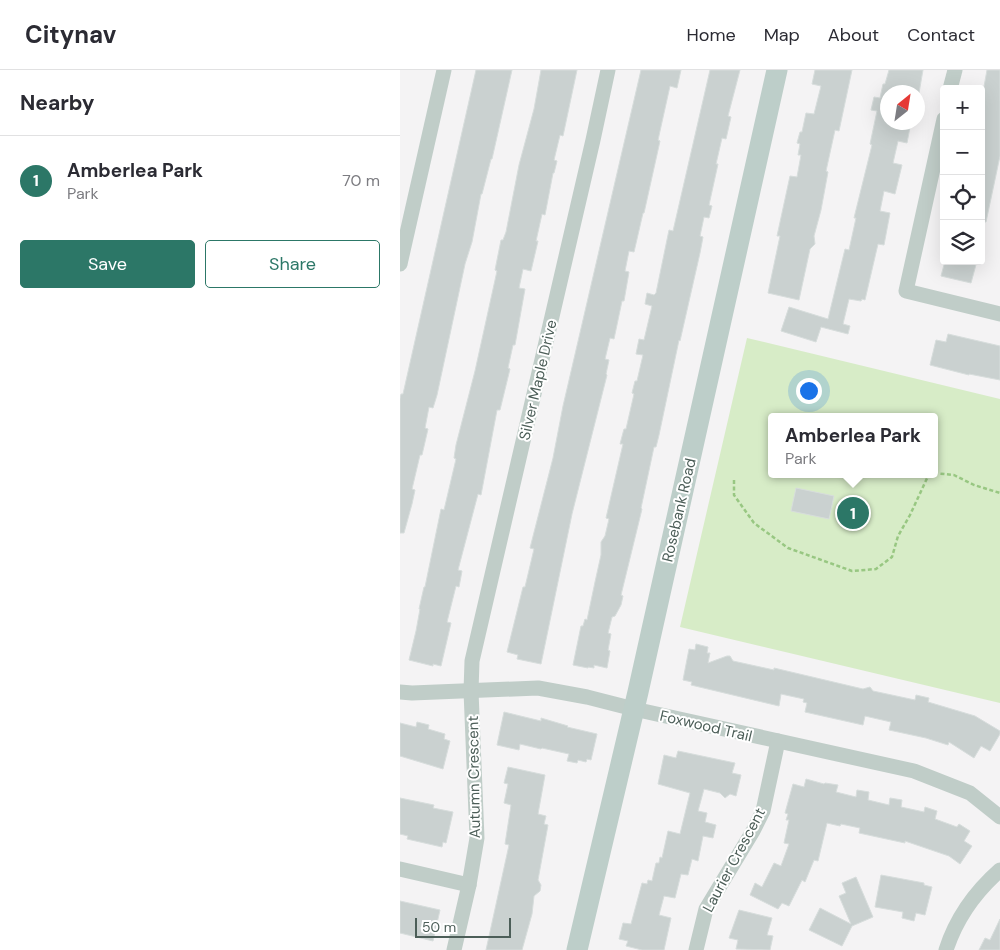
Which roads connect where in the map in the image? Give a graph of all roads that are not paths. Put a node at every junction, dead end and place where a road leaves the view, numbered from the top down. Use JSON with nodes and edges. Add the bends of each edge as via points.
{"nodes":[{"id":1,"x":444,"y":70,"type":"edge"},
{"id":2,"x":608,"y":70,"type":"edge"},
{"id":3,"x":777,"y":70,"type":"edge"},
{"id":4,"x":955,"y":70,"type":"edge"},
{"id":5,"x":951,"y":85,"type":"edge"},
{"id":6,"x":942,"y":130,"type":"edge"},
{"id":7,"x":400,"y":264,"type":"edge"},
{"id":8,"x":1000,"y":314,"type":"edge"},
{"id":9,"x":471,"y":691,"type":"junction"},
{"id":10,"x":400,"y":692,"type":"edge"},
{"id":11,"x":634,"y":709,"type":"junction"},
{"id":12,"x":778,"y":742,"type":"junction"},
{"id":13,"x":1000,"y":817,"type":"edge"},
{"id":14,"x":400,"y":869,"type":"edge"},
{"id":15,"x":1000,"y":870,"type":"edge"},
{"id":16,"x":469,"y":885,"type":"junction"},
{"id":17,"x":454,"y":950,"type":"edge"},
{"id":18,"x":577,"y":950,"type":"edge"},
{"id":19,"x":696,"y":950,"type":"edge"},
{"id":20,"x":946,"y":950,"type":"edge"}],
"edges":[{"from":1,"to":7,"type":"street"},
{"from":2,"to":9,"type":"street","name":"Silver Maple Drive","via":[[472,661]]},
{"from":3,"to":11,"type":"street","name":"Rosebank Road"},
{"from":4,"to":5,"type":"street"},
{"from":6,"to":8,"type":"street","via":[[906,291]]},
{"from":9,"to":10,"type":"street","name":"Foxwood Trail"},
{"from":9,"to":11,"type":"street","name":"Foxwood Trail","via":[[538,688]]},
{"from":9,"to":16,"type":"street","name":"Autumn Crescent","via":[[476,838]]},
{"from":11,"to":12,"type":"street","name":"Foxwood Trail"},
{"from":11,"to":18,"type":"street","name":"Rosebank Road"},
{"from":12,"to":13,"type":"street","name":"Foxwood Trail","via":[[914,772],[970,793]]},
{"from":12,"to":19,"type":"street","name":"Laurier Crescent","via":[[763,811],[706,909]]},
{"from":14,"to":16,"type":"street"},
{"from":15,"to":20,"type":"street","via":[[969,904]]},
{"from":16,"to":17,"type":"street","name":"Autumn Crescent"}]}
